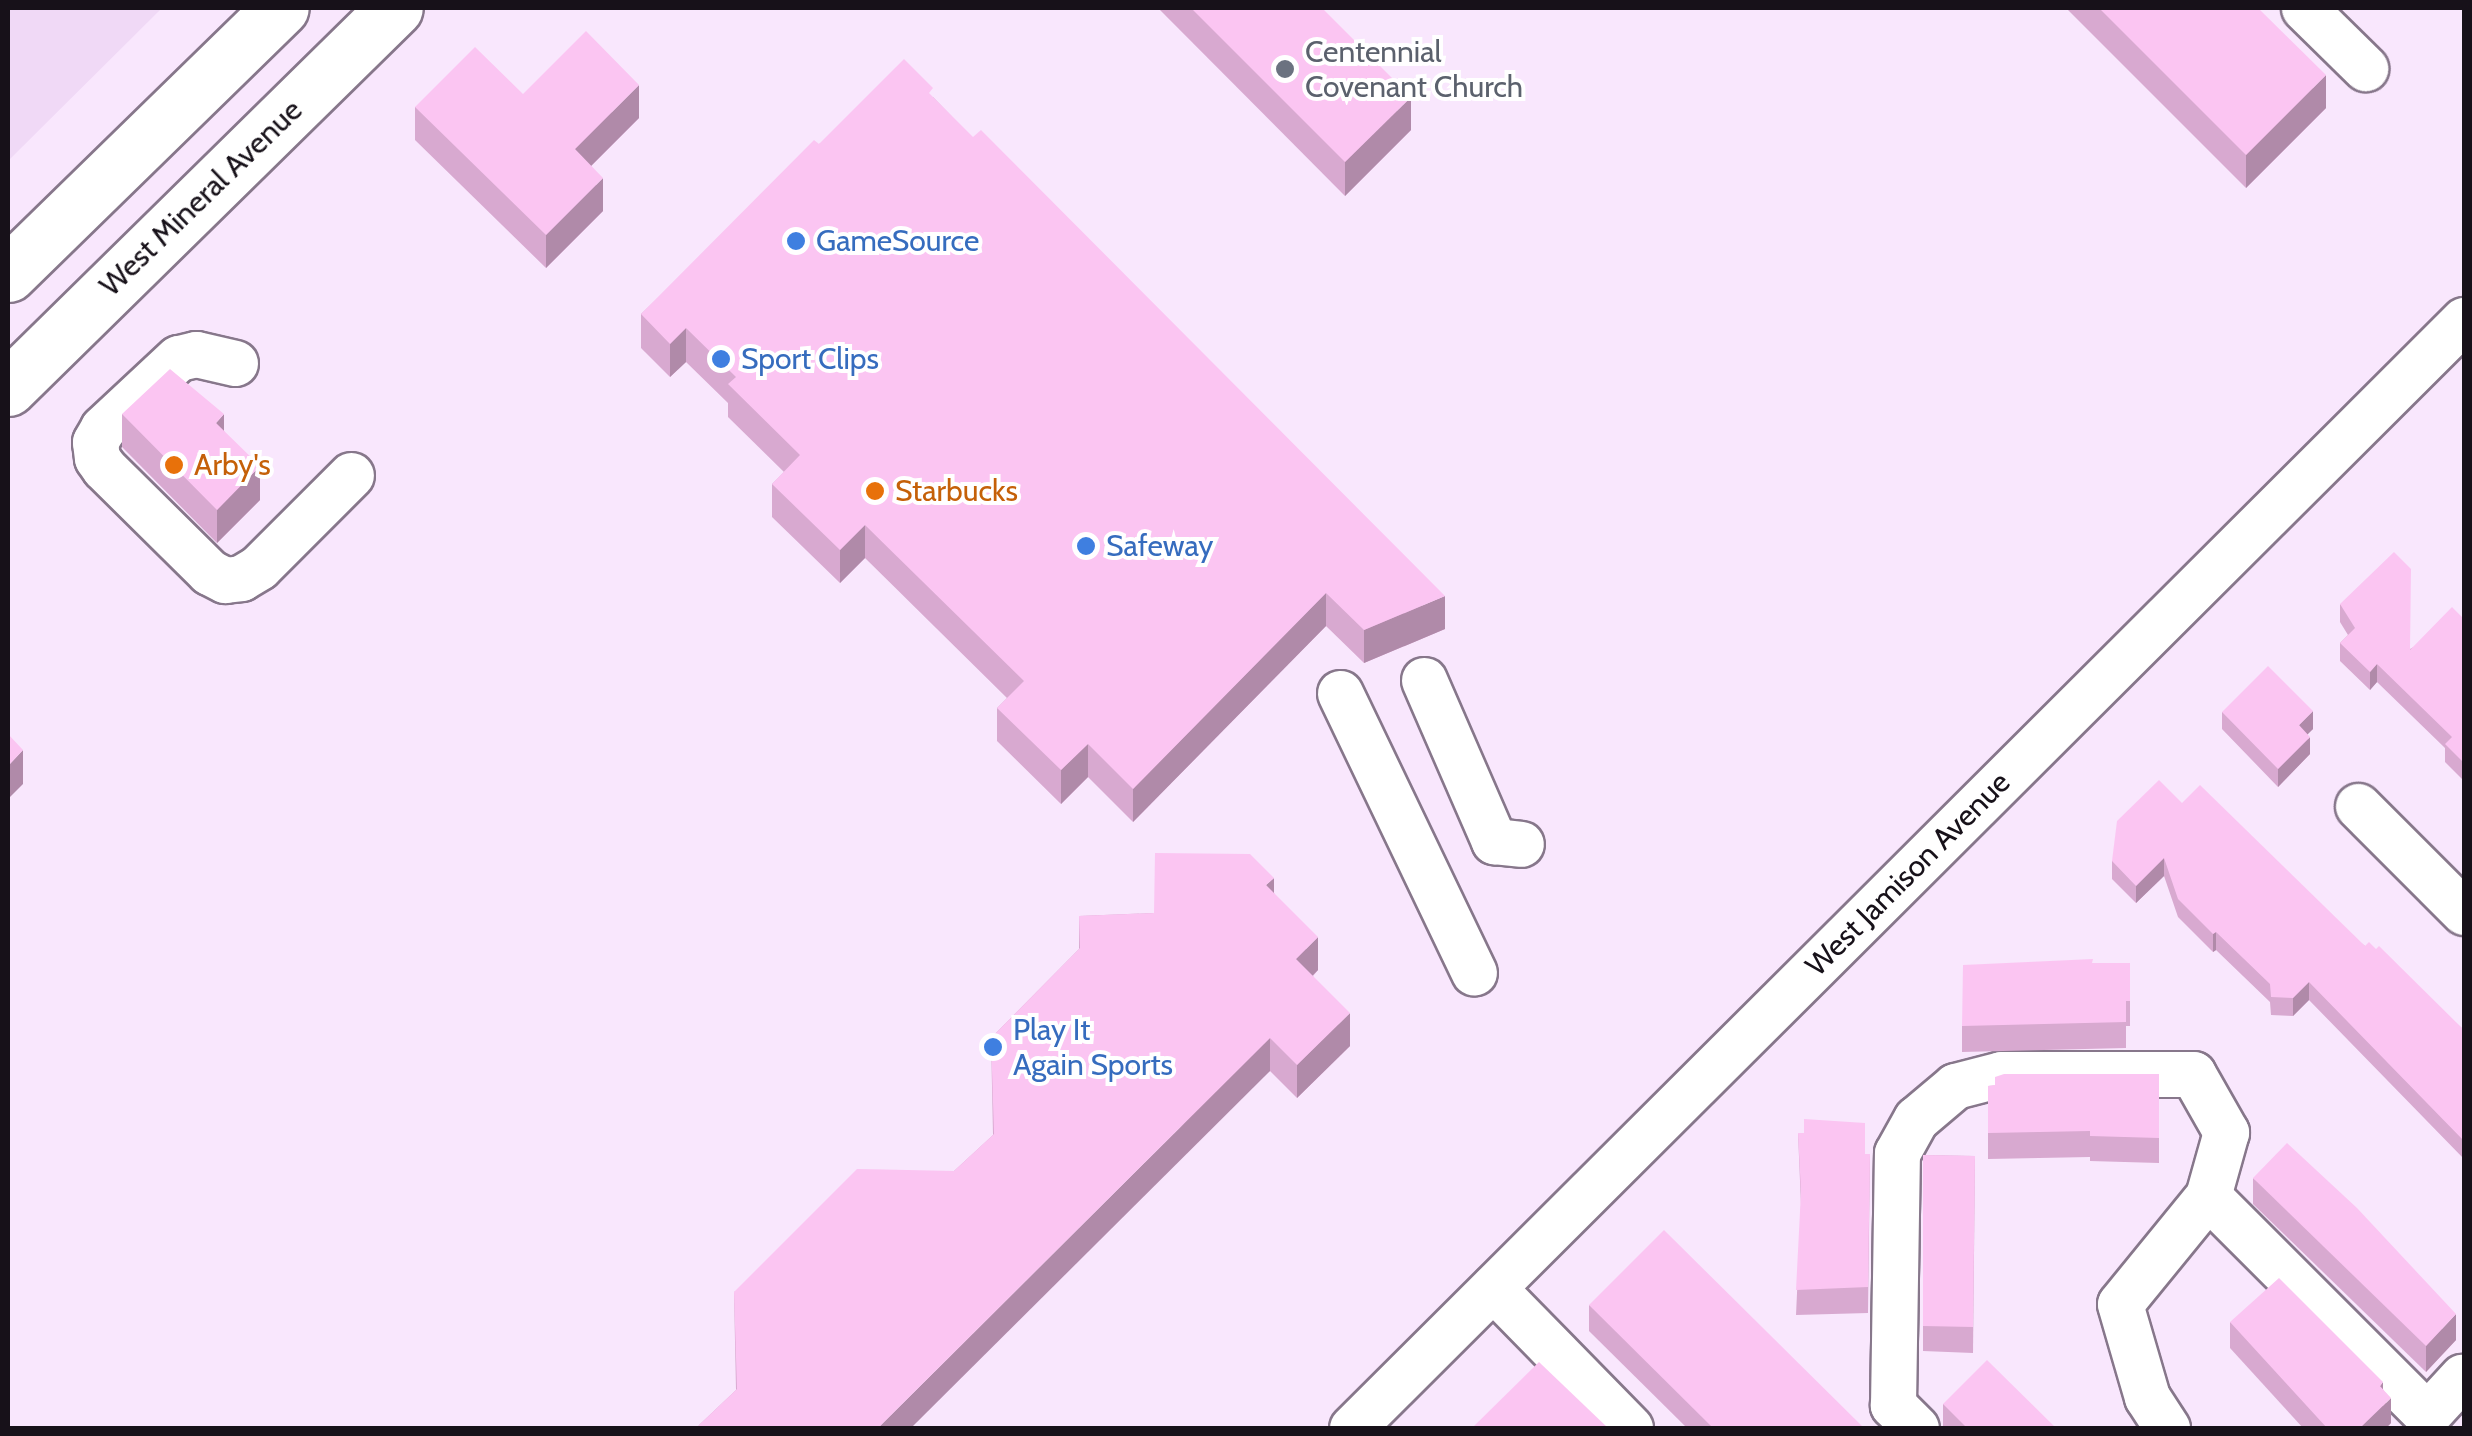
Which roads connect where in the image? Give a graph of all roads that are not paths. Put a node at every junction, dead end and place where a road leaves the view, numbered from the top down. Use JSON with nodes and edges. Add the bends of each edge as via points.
{"nodes":[{"id":1,"x":281,"y":8,"type":"edge"},
{"id":2,"x":395,"y":8,"type":"edge"},
{"id":3,"x":2304,"y":8,"type":"edge"},
{"id":4,"x":2365,"y":68,"type":"dead end"},
{"id":5,"x":8,"y":274,"type":"edge"},
{"id":6,"x":2464,"y":320,"type":"edge"},
{"id":7,"x":235,"y":363,"type":"dead end"},
{"id":8,"x":8,"y":388,"type":"edge"},
{"id":9,"x":351,"y":475,"type":"dead end"},
{"id":10,"x":1424,"y":680,"type":"dead end"},
{"id":11,"x":1340,"y":693,"type":"dead end"},
{"id":12,"x":2358,"y":806,"type":"dead end"},
{"id":13,"x":1522,"y":844,"type":"dead end"},
{"id":14,"x":2464,"y":912,"type":"edge"},
{"id":15,"x":1474,"y":974,"type":"dead end"},
{"id":16,"x":2208,"y":1196,"type":"junction"},
{"id":17,"x":1493,"y":1288,"type":"junction"},
{"id":18,"x":2462,"y":1378,"type":"edge"},
{"id":19,"x":1352,"y":1428,"type":"edge"},
{"id":20,"x":1630,"y":1428,"type":"edge"},
{"id":21,"x":1916,"y":1428,"type":"edge"},
{"id":22,"x":2167,"y":1428,"type":"edge"}],
"edges":[{"from":1,"to":5,"type":"main road"},
{"from":2,"to":8,"type":"main road","name":"West Mineral Avenue"},
{"from":3,"to":4,"type":"street"},
{"from":6,"to":17,"type":"street","name":"West Jamison Avenue"},
{"from":7,"to":9,"type":"street","via":[[196,354],[178,358],[96,442],[104,468],[209,572],[224,580],[259,567]]},
{"from":10,"to":13,"type":"street","via":[[1494,841]]},
{"from":11,"to":15,"type":"street"},
{"from":12,"to":14,"type":"street"},
{"from":16,"to":18,"type":"street","via":[[2427,1415]]},
{"from":16,"to":21,"type":"street","via":[[2226,1132],[2194,1074],[2001,1074],[1955,1086],[1916,1119],[1897,1153],[1892,1404]]},
{"from":16,"to":22,"type":"street","via":[[2120,1304],[2147,1396]]},
{"from":17,"to":19,"type":"street","name":"West Jamison Avenue"},
{"from":17,"to":20,"type":"street"}]}
